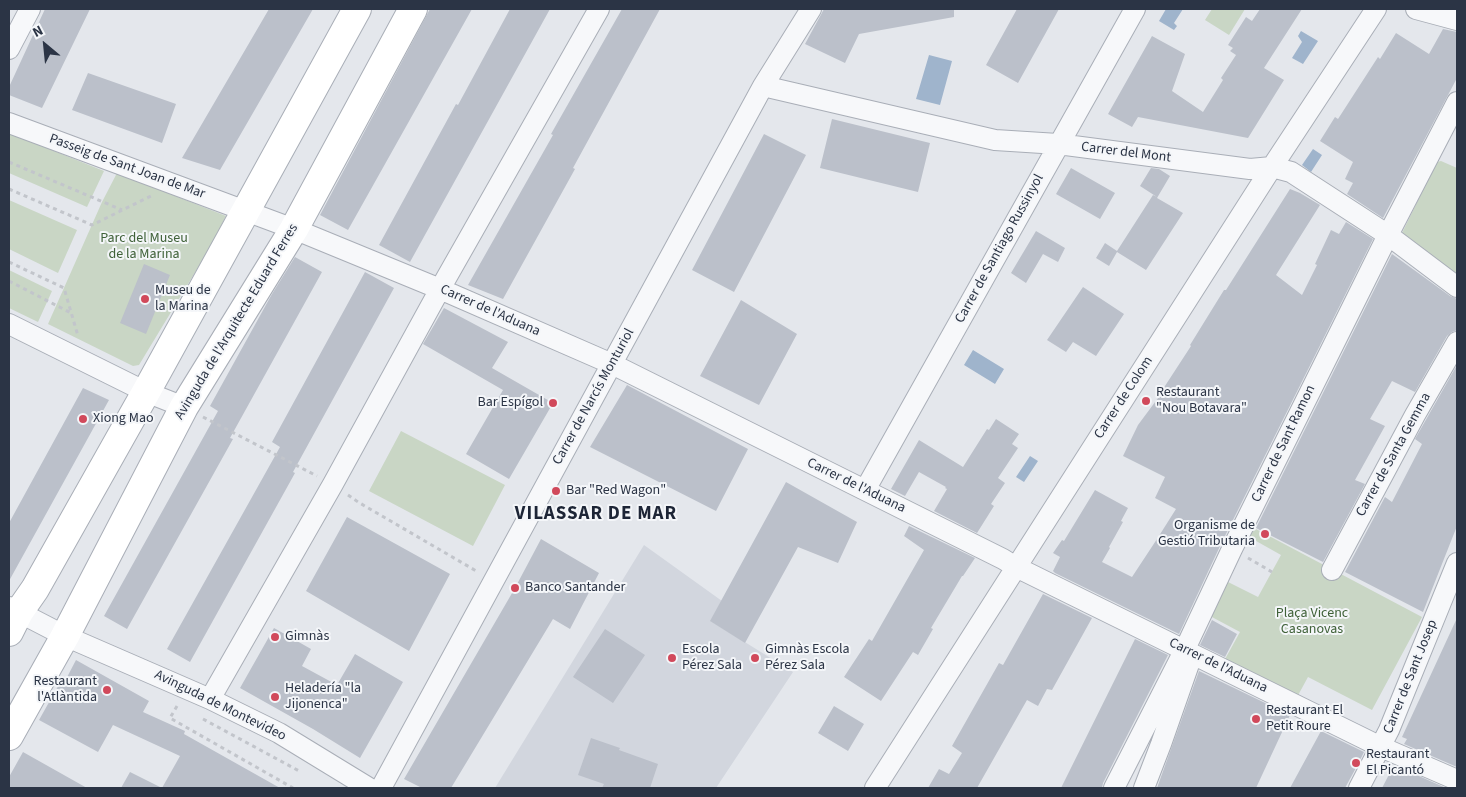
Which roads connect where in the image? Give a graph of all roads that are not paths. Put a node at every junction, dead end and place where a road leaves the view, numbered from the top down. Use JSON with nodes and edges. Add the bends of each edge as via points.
{"nodes":[{"id":1,"x":30,"y":9,"type":"edge"},
{"id":2,"x":357,"y":9,"type":"edge"},
{"id":3,"x":413,"y":9,"type":"edge"},
{"id":4,"x":599,"y":9,"type":"edge"},
{"id":5,"x":811,"y":9,"type":"edge"},
{"id":6,"x":1135,"y":9,"type":"edge"},
{"id":7,"x":1376,"y":9,"type":"edge"},
{"id":8,"x":1416,"y":9,"type":"edge"},
{"id":9,"x":1457,"y":20,"type":"edge"},
{"id":10,"x":9,"y":49,"type":"edge"},
{"id":11,"x":763,"y":86,"type":"junction"},
{"id":12,"x":1457,"y":102,"type":"edge"},
{"id":13,"x":9,"y":123,"type":"edge"},
{"id":14,"x":1058,"y":144,"type":"junction"},
{"id":15,"x":1272,"y":167,"type":"junction"},
{"id":16,"x":246,"y":210,"type":"junction"},
{"id":17,"x":294,"y":228,"type":"junction"},
{"id":18,"x":1388,"y":235,"type":"junction"},
{"id":19,"x":1457,"y":287,"type":"edge"},
{"id":20,"x":440,"y":289,"type":"junction"},
{"id":21,"x":9,"y":324,"type":"edge"},
{"id":22,"x":1457,"y":342,"type":"edge"},
{"id":23,"x":612,"y":364,"type":"junction"},
{"id":24,"x":146,"y":392,"type":"junction"},
{"id":25,"x":184,"y":407,"type":"junction"},
{"id":26,"x":865,"y":490,"type":"junction"},
{"id":27,"x":1457,"y":563,"type":"edge"},
{"id":28,"x":1016,"y":566,"type":"junction"},
{"id":29,"x":1332,"y":570,"type":"dead end"},
{"id":30,"x":12,"y":617,"type":"edge"},
{"id":31,"x":65,"y":636,"type":"junction"},
{"id":32,"x":1185,"y":649,"type":"junction"},
{"id":33,"x":210,"y":700,"type":"junction"},
{"id":34,"x":9,"y":736,"type":"edge"},
{"id":35,"x":1381,"y":747,"type":"junction"},
{"id":36,"x":1457,"y":780,"type":"edge"},
{"id":37,"x":369,"y":788,"type":"edge"},
{"id":38,"x":381,"y":788,"type":"edge"},
{"id":39,"x":875,"y":788,"type":"edge"},
{"id":40,"x":1114,"y":788,"type":"edge"},
{"id":41,"x":1144,"y":788,"type":"edge"},
{"id":42,"x":1359,"y":788,"type":"edge"}],
"edges":[{"from":1,"to":10,"type":"street"},
{"from":2,"to":16,"type":"street"},
{"from":3,"to":17,"type":"street","name":"Avinguda de l'Arquitecte Eduard Ferres"},
{"from":4,"to":20,"type":"street"},
{"from":5,"to":11,"type":"street","name":"Carrer de Narcís Monturiol"},
{"from":6,"to":14,"type":"street","name":"Carrer de Santiago Russinyol"},
{"from":7,"to":15,"type":"street","name":"Carrer de Colom"},
{"from":8,"to":9,"type":"street"},
{"from":11,"to":14,"type":"street","name":"Carrer del Mont","via":[[995,140]]},
{"from":11,"to":23,"type":"street","name":"Carrer de Narcís Monturiol"},
{"from":12,"to":18,"type":"street","name":"Carrer de Sant Ramon"},
{"from":13,"to":16,"type":"street","name":"Passeig de Sant Joan de Mar"},
{"from":14,"to":15,"type":"street","name":"Carrer del Mont","via":[[1250,168]]},
{"from":14,"to":26,"type":"street","name":"Carrer de Santiago Russinyol"},
{"from":15,"to":18,"type":"street","name":"Carrer del Mont","via":[[1291,172]]},
{"from":15,"to":28,"type":"street","name":"Carrer de Colom"},
{"from":16,"to":17,"type":"street","name":"Carrer de l'Aduana"},
{"from":16,"to":24,"type":"street"},
{"from":17,"to":20,"type":"street","name":"Carrer de l'Aduana"},
{"from":17,"to":25,"type":"street","name":"Avinguda de l'Arquitecte Eduard Ferres"},
{"from":18,"to":19,"type":"street","name":"Carrer del Mont"},
{"from":18,"to":32,"type":"street","name":"Carrer de Sant Ramon"},
{"from":20,"to":23,"type":"street","name":"Carrer de l'Aduana"},
{"from":20,"to":33,"type":"street"},
{"from":21,"to":24,"type":"street"},
{"from":22,"to":29,"type":"street","name":"Carrer de Santa Gemma"},
{"from":23,"to":26,"type":"street","name":"Carrer de l'Aduana"},
{"from":23,"to":38,"type":"street","name":"Carrer de Narcís Monturiol"},
{"from":24,"to":25,"type":"street"},
{"from":24,"to":30,"type":"street","via":[[35,589]]},
{"from":25,"to":31,"type":"street","name":"Avinguda de l'Arquitecte Eduard Ferres"},
{"from":26,"to":28,"type":"street","name":"Carrer de l'Aduana"},
{"from":27,"to":35,"type":"street","name":"Carrer de Sant Josep"},
{"from":28,"to":32,"type":"street","name":"Carrer de l'Aduana"},
{"from":28,"to":39,"type":"street","name":"Carrer de Colom"},
{"from":30,"to":31,"type":"street","name":"Avinguda de Montevideo"},
{"from":31,"to":33,"type":"street","name":"Avinguda de Montevideo"},
{"from":31,"to":34,"type":"street","name":"Avinguda de l'Arquitecte Eduard Ferres"},
{"from":32,"to":35,"type":"street","name":"Carrer de l'Aduana"},
{"from":32,"to":40,"type":"street","name":"Carrer de Sant Ramon"},
{"from":32,"to":41,"type":"street","via":[[1190,664]]},
{"from":33,"to":37,"type":"street","name":"Avinguda de Montevideo","via":[[278,733]]},
{"from":35,"to":36,"type":"street","name":"Carrer de l'Aduana"},
{"from":35,"to":42,"type":"street","name":"Carrer de Sant Josep"}]}
